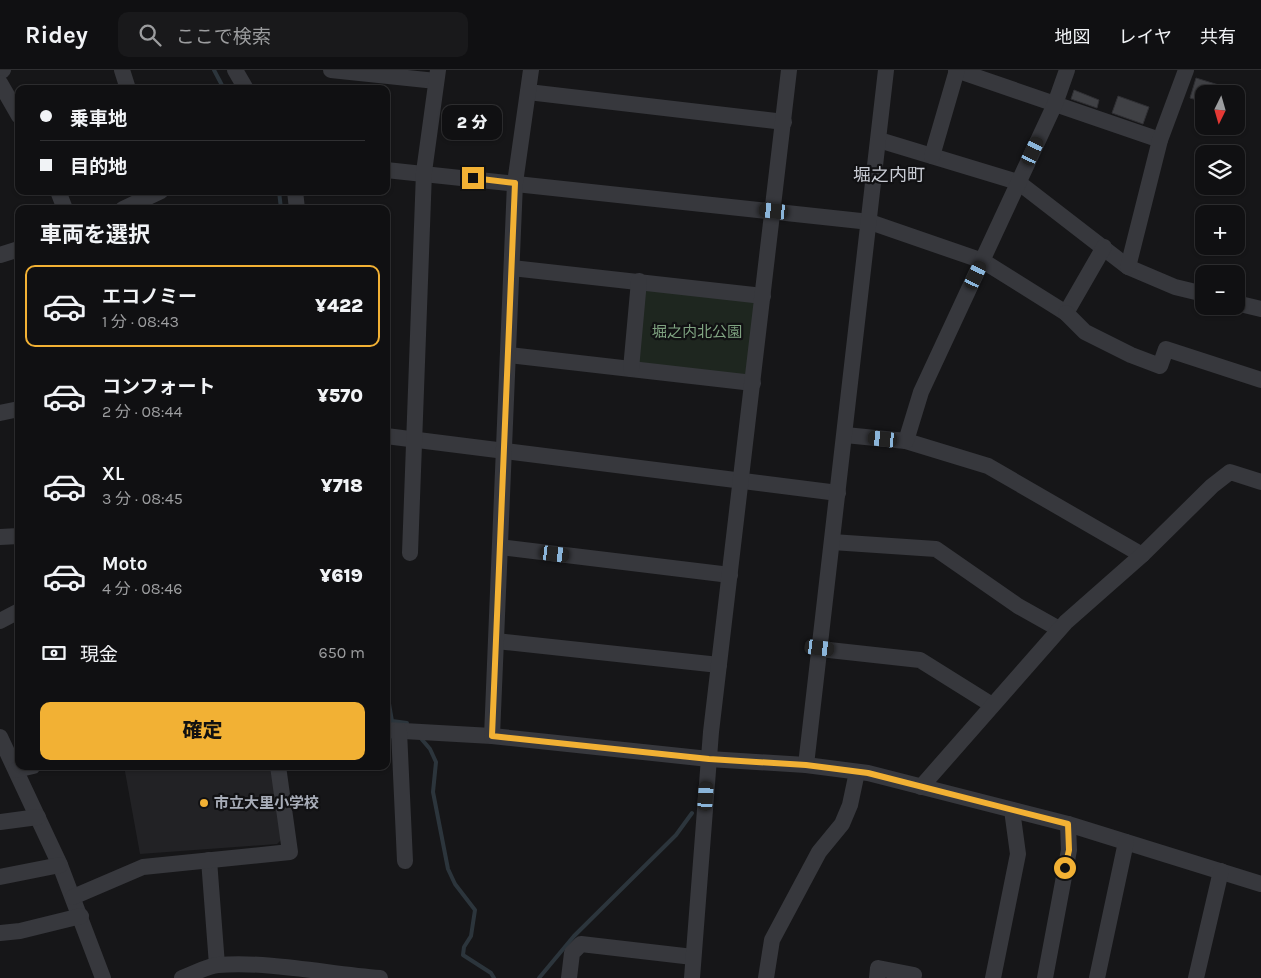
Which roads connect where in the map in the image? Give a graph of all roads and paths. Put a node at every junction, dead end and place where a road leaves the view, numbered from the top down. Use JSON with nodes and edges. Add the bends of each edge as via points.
{"nodes":[{"id":1,"x":4,"y":70,"type":"edge"},
{"id":2,"x":122,"y":70,"type":"edge"},
{"id":3,"x":235,"y":70,"type":"edge"},
{"id":4,"x":331,"y":70,"type":"edge"},
{"id":5,"x":531,"y":70,"type":"edge"},
{"id":6,"x":790,"y":70,"type":"edge"},
{"id":7,"x":886,"y":70,"type":"edge"},
{"id":8,"x":957,"y":70,"type":"edge"},
{"id":9,"x":1067,"y":70,"type":"edge"},
{"id":10,"x":1186,"y":70,"type":"edge"},
{"id":11,"x":0,"y":72,"type":"edge"},
{"id":12,"x":437,"y":76,"type":"edge"},
{"id":13,"x":0,"y":83,"type":"edge"},
{"id":14,"x":127,"y":85,"type":"edge"},
{"id":15,"x":244,"y":85,"type":"edge"},
{"id":16,"x":528,"y":92,"type":"junction"},
{"id":17,"x":1055,"y":104,"type":"junction"},
{"id":18,"x":15,"y":109,"type":"edge"},
{"id":19,"x":784,"y":122,"type":"junction"},
{"id":20,"x":879,"y":140,"type":"junction"},
{"id":21,"x":1160,"y":140,"type":"junction"},
{"id":22,"x":932,"y":156,"type":"junction"},
{"id":23,"x":390,"y":170,"type":"edge"},
{"id":24,"x":424,"y":172,"type":"junction"},
{"id":25,"x":1018,"y":182,"type":"junction"},
{"id":26,"x":515,"y":183,"type":"junction"},
{"id":27,"x":156,"y":195,"type":"edge"},
{"id":28,"x":144,"y":204,"type":"edge"},
{"id":29,"x":774,"y":211,"type":"junction"},
{"id":30,"x":870,"y":222,"type":"junction"},
{"id":31,"x":1104,"y":247,"type":"junction"},
{"id":32,"x":15,"y":250,"type":"edge"},
{"id":33,"x":0,"y":255,"type":"edge"},
{"id":34,"x":983,"y":261,"type":"junction"},
{"id":35,"x":1128,"y":267,"type":"junction"},
{"id":36,"x":512,"y":268,"type":"junction"},
{"id":37,"x":639,"y":281,"type":"junction"},
{"id":38,"x":1195,"y":292,"type":"edge"},
{"id":39,"x":763,"y":296,"type":"junction"},
{"id":40,"x":1245,"y":305,"type":"edge"},
{"id":41,"x":1261,"y":309,"type":"edge"},
{"id":42,"x":1066,"y":313,"type":"junction"},
{"id":43,"x":509,"y":355,"type":"junction"},
{"id":44,"x":631,"y":369,"type":"junction"},
{"id":45,"x":1261,"y":380,"type":"edge"},
{"id":46,"x":753,"y":383,"type":"junction"},
{"id":47,"x":15,"y":410,"type":"edge"},
{"id":48,"x":0,"y":413,"type":"edge"},
{"id":49,"x":845,"y":435,"type":"junction"},
{"id":50,"x":390,"y":437,"type":"edge"},
{"id":51,"x":413,"y":440,"type":"junction"},
{"id":52,"x":906,"y":441,"type":"junction"},
{"id":53,"x":504,"y":451,"type":"junction"},
{"id":54,"x":741,"y":482,"type":"junction"},
{"id":55,"x":1261,"y":482,"type":"edge"},
{"id":56,"x":838,"y":493,"type":"junction"},
{"id":57,"x":15,"y":536,"type":"edge"},
{"id":58,"x":0,"y":537,"type":"edge"},
{"id":59,"x":832,"y":542,"type":"junction"},
{"id":60,"x":500,"y":547,"type":"junction"},
{"id":61,"x":410,"y":553,"type":"dead end"},
{"id":62,"x":1142,"y":555,"type":"junction"},
{"id":63,"x":730,"y":575,"type":"junction"},
{"id":64,"x":15,"y":613,"type":"edge"},
{"id":65,"x":0,"y":622,"type":"edge"},
{"id":66,"x":1059,"y":629,"type":"junction"},
{"id":67,"x":496,"y":641,"type":"junction"},
{"id":68,"x":820,"y":648,"type":"junction"},
{"id":69,"x":719,"y":665,"type":"junction"},
{"id":70,"x":992,"y":705,"type":"junction"},
{"id":71,"x":403,"y":731,"type":"edge"},
{"id":72,"x":492,"y":736,"type":"junction"},
{"id":73,"x":0,"y":737,"type":"edge"},
{"id":74,"x":709,"y":759,"type":"junction"},
{"id":75,"x":806,"y":765,"type":"junction"},
{"id":76,"x":15,"y":768,"type":"edge"},
{"id":77,"x":16,"y":770,"type":"edge"},
{"id":78,"x":279,"y":770,"type":"edge"},
{"id":79,"x":857,"y":772,"type":"junction"},
{"id":80,"x":921,"y":787,"type":"junction"},
{"id":81,"x":1012,"y":810,"type":"junction"},
{"id":82,"x":38,"y":816,"type":"junction"},
{"id":83,"x":0,"y":822,"type":"edge"},
{"id":84,"x":1068,"y":824,"type":"junction"},
{"id":85,"x":1126,"y":842,"type":"junction"},
{"id":86,"x":209,"y":860,"type":"junction"},
{"id":87,"x":405,"y":861,"type":"dead end"},
{"id":88,"x":60,"y":866,"type":"junction"},
{"id":89,"x":1221,"y":871,"type":"junction"},
{"id":90,"x":0,"y":877,"type":"edge"},
{"id":91,"x":1261,"y":884,"type":"edge"},
{"id":92,"x":73,"y":897,"type":"junction"},
{"id":93,"x":81,"y":916,"type":"junction"},
{"id":94,"x":0,"y":933,"type":"edge"},
{"id":95,"x":694,"y":957,"type":"junction"},
{"id":96,"x":217,"y":965,"type":"junction"},
{"id":97,"x":103,"y":978,"type":"edge"},
{"id":98,"x":182,"y":978,"type":"edge"},
{"id":99,"x":380,"y":978,"type":"edge"},
{"id":100,"x":569,"y":978,"type":"edge"},
{"id":101,"x":692,"y":978,"type":"edge"},
{"id":102,"x":766,"y":978,"type":"edge"},
{"id":103,"x":877,"y":978,"type":"edge"},
{"id":104,"x":913,"y":978,"type":"edge"},
{"id":105,"x":993,"y":978,"type":"edge"},
{"id":106,"x":1044,"y":978,"type":"edge"},
{"id":107,"x":1097,"y":978,"type":"edge"},
{"id":108,"x":1196,"y":978,"type":"edge"}],
"edges":[{"from":1,"to":11,"type":"street"},
{"from":2,"to":14,"type":"street"},
{"from":3,"to":15,"type":"street"},
{"from":4,"to":12,"type":"street"},
{"from":5,"to":16,"type":"street"},
{"from":6,"to":19,"type":"street"},
{"from":7,"to":20,"type":"street"},
{"from":8,"to":17,"type":"street"},
{"from":8,"to":22,"type":"street"},
{"from":9,"to":17,"type":"street"},
{"from":10,"to":21,"type":"street"},
{"from":12,"to":24,"type":"street"},
{"from":13,"to":18,"type":"street"},
{"from":16,"to":19,"type":"street"},
{"from":16,"to":26,"type":"street"},
{"from":17,"to":21,"type":"street"},
{"from":17,"to":25,"type":"street"},
{"from":19,"to":29,"type":"street"},
{"from":20,"to":22,"type":"street"},
{"from":20,"to":30,"type":"street"},
{"from":21,"to":35,"type":"street"},
{"from":22,"to":25,"type":"street"},
{"from":23,"to":24,"type":"street"},
{"from":24,"to":26,"type":"street"},
{"from":24,"to":51,"type":"street"},
{"from":25,"to":31,"type":"street"},
{"from":25,"to":34,"type":"street"},
{"from":26,"to":29,"type":"street"},
{"from":26,"to":36,"type":"street"},
{"from":27,"to":28,"type":"street"},
{"from":29,"to":30,"type":"street"},
{"from":29,"to":39,"type":"street"},
{"from":30,"to":34,"type":"street"},
{"from":30,"to":49,"type":"street"},
{"from":31,"to":35,"type":"street"},
{"from":31,"to":42,"type":"street"},
{"from":32,"to":33,"type":"street"},
{"from":34,"to":42,"type":"street"},
{"from":34,"to":52,"type":"street","via":[[921,392]]},
{"from":35,"to":38,"type":"street"},
{"from":36,"to":37,"type":"street"},
{"from":36,"to":43,"type":"street"},
{"from":37,"to":39,"type":"street"},
{"from":37,"to":44,"type":"street"},
{"from":39,"to":46,"type":"street"},
{"from":40,"to":41,"type":"street"},
{"from":42,"to":45,"type":"street","via":[[1085,332],[1160,366],[1166,349]]},
{"from":43,"to":44,"type":"street"},
{"from":43,"to":53,"type":"street"},
{"from":44,"to":46,"type":"street"},
{"from":46,"to":54,"type":"street"},
{"from":47,"to":48,"type":"street"},
{"from":49,"to":52,"type":"street"},
{"from":49,"to":56,"type":"street"},
{"from":50,"to":51,"type":"street"},
{"from":51,"to":53,"type":"street"},
{"from":51,"to":61,"type":"street"},
{"from":52,"to":62,"type":"street","via":[[988,466]]},
{"from":53,"to":54,"type":"street"},
{"from":53,"to":60,"type":"street"},
{"from":54,"to":56,"type":"street"},
{"from":54,"to":63,"type":"street"},
{"from":55,"to":62,"type":"street","via":[[1230,472]]},
{"from":56,"to":59,"type":"street"},
{"from":57,"to":58,"type":"street"},
{"from":59,"to":66,"type":"street","via":[[936,549],[1018,606]]},
{"from":59,"to":68,"type":"street"},
{"from":60,"to":63,"type":"street"},
{"from":60,"to":67,"type":"street"},
{"from":62,"to":66,"type":"street"},
{"from":63,"to":69,"type":"street"},
{"from":64,"to":65,"type":"street"},
{"from":66,"to":70,"type":"street"},
{"from":67,"to":69,"type":"street"},
{"from":67,"to":72,"type":"street"},
{"from":68,"to":70,"type":"street","via":[[920,660]]},
{"from":68,"to":75,"type":"street"},
{"from":69,"to":74,"type":"street"},
{"from":70,"to":80,"type":"street"},
{"from":71,"to":72,"type":"street"},
{"from":71,"to":87,"type":"street"},
{"from":72,"to":74,"type":"street"},
{"from":73,"to":76,"type":"street"},
{"from":74,"to":75,"type":"street"},
{"from":74,"to":95,"type":"street"},
{"from":75,"to":79,"type":"street"},
{"from":77,"to":82,"type":"street"},
{"from":78,"to":86,"type":"street","via":[[290,852]]},
{"from":79,"to":80,"type":"street"},
{"from":79,"to":102,"type":"street","via":[[842,824],[819,852],[772,940]]},
{"from":80,"to":81,"type":"street"},
{"from":81,"to":84,"type":"street"},
{"from":81,"to":105,"type":"street","via":[[1018,854]]},
{"from":82,"to":83,"type":"street"},
{"from":82,"to":88,"type":"street"},
{"from":84,"to":85,"type":"street"},
{"from":84,"to":106,"type":"street","via":[[1069,850]]},
{"from":85,"to":89,"type":"street"},
{"from":85,"to":107,"type":"street"},
{"from":86,"to":92,"type":"street","via":[[144,867]]},
{"from":86,"to":96,"type":"street"},
{"from":88,"to":90,"type":"street"},
{"from":88,"to":92,"type":"street"},
{"from":89,"to":91,"type":"street"},
{"from":89,"to":108,"type":"street"},
{"from":92,"to":93,"type":"street"},
{"from":93,"to":94,"type":"street"},
{"from":93,"to":97,"type":"street"},
{"from":95,"to":100,"type":"street","via":[[581,944],[572,953]]},
{"from":95,"to":101,"type":"street"},
{"from":96,"to":98,"type":"street"},
{"from":96,"to":99,"type":"street","via":[[301,968]]},
{"from":103,"to":104,"type":"street","via":[[878,968],[914,975]]}]}
